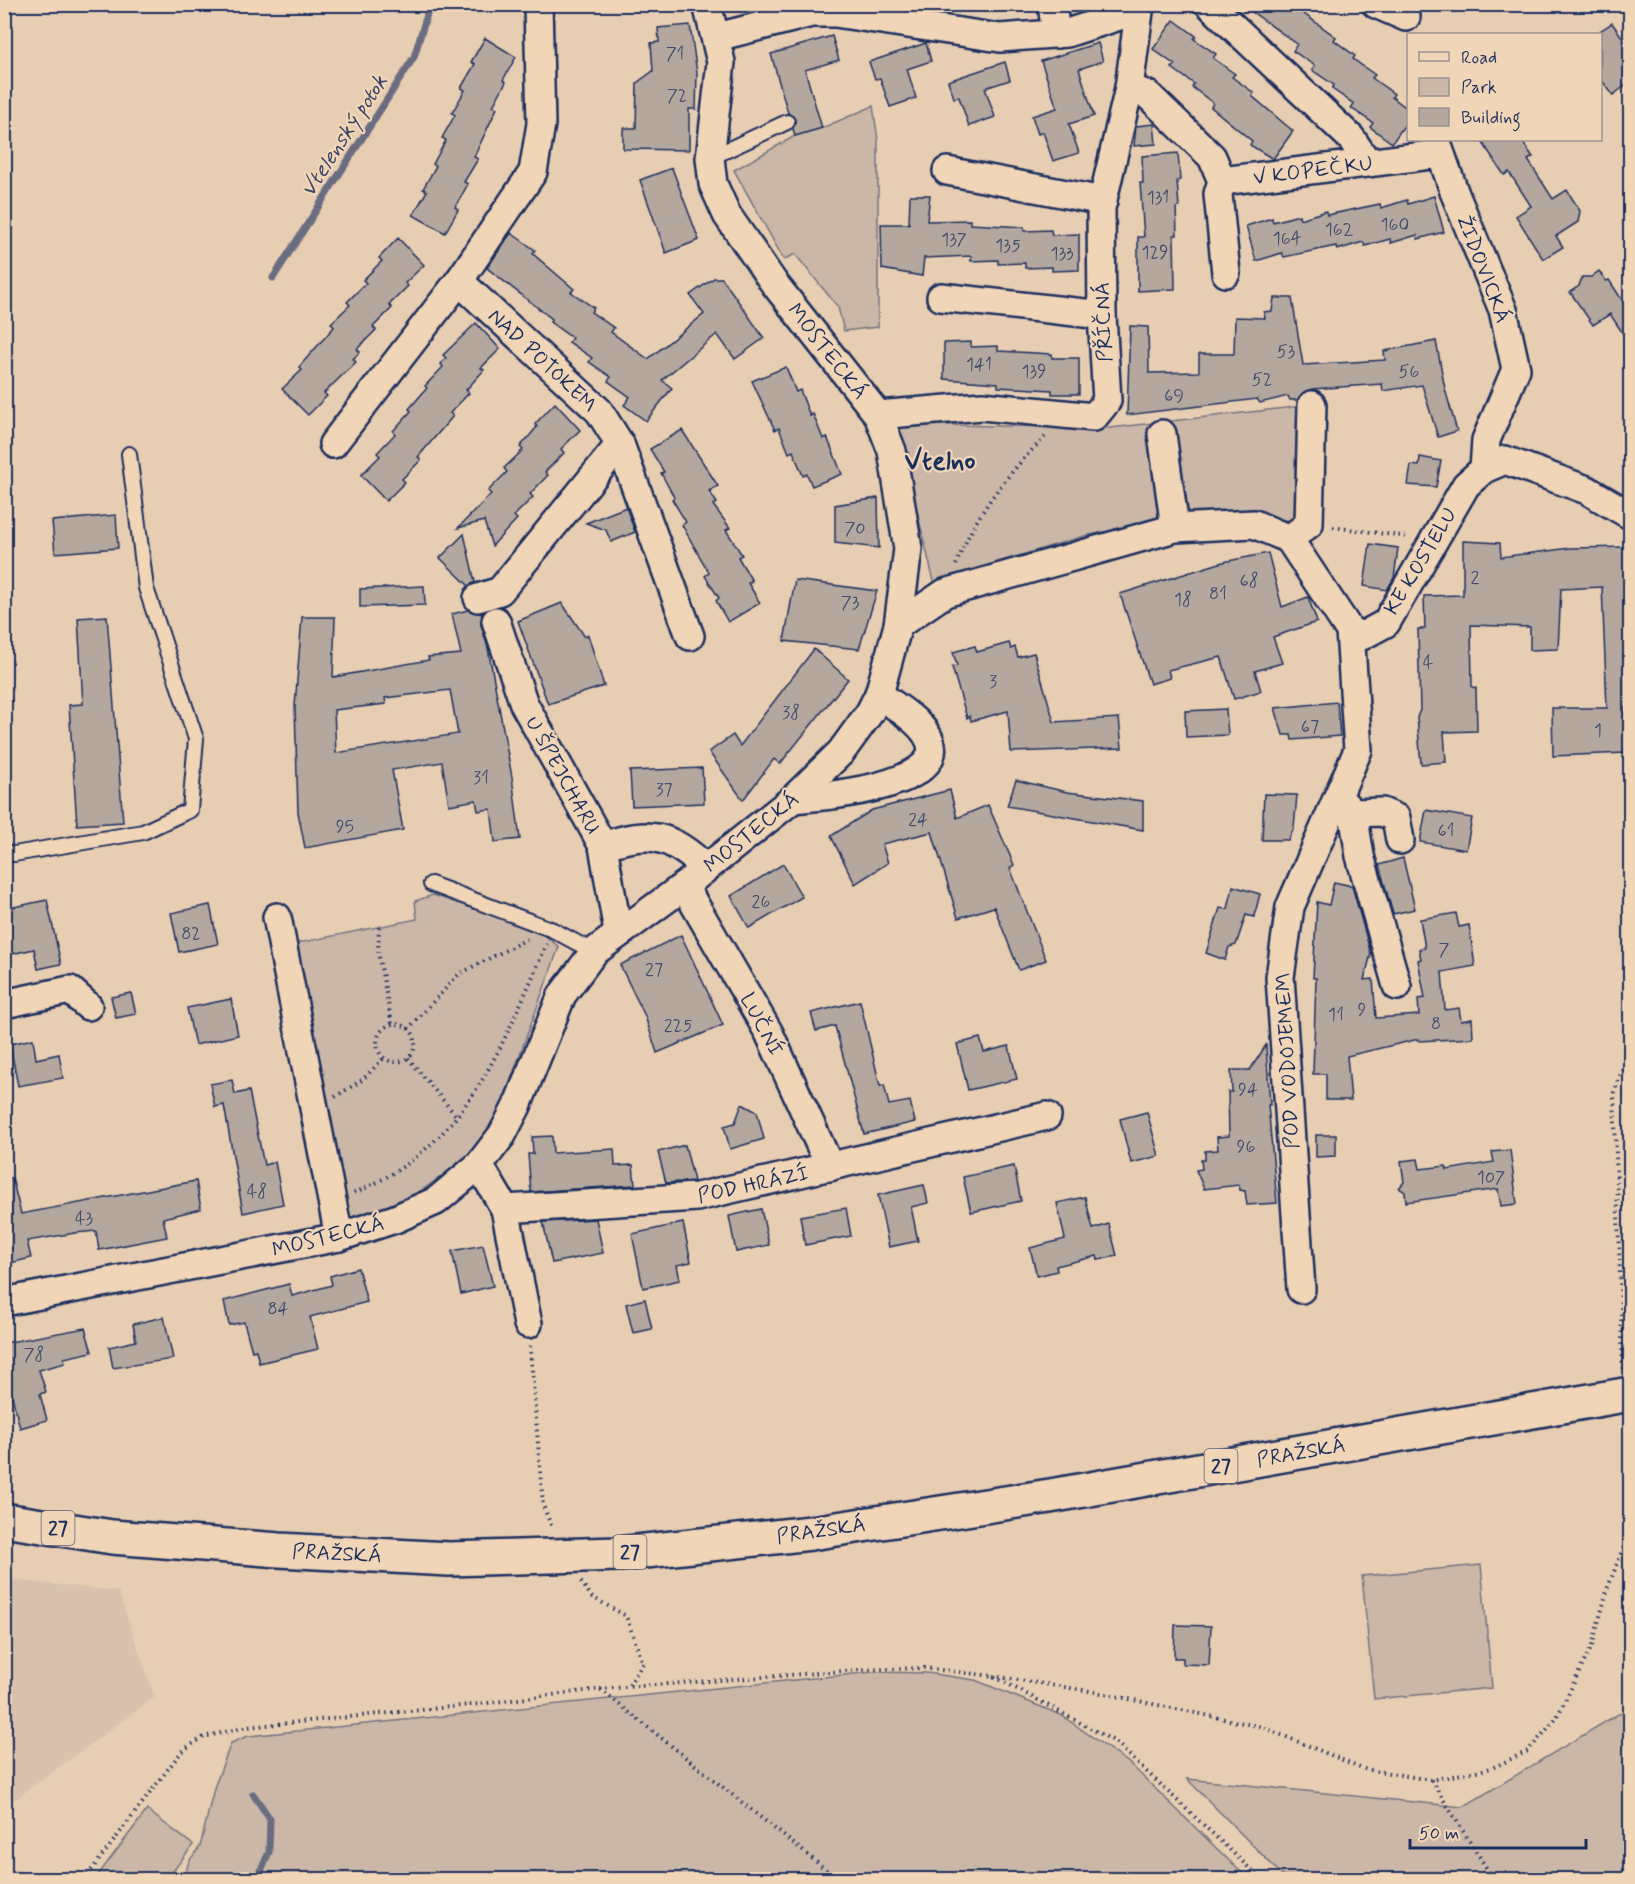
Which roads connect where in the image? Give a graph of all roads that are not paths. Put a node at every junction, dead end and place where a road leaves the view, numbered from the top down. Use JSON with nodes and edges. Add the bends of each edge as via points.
{"nodes":[{"id":1,"x":538,"y":4,"type":"edge"},
{"id":2,"x":707,"y":4,"type":"edge"},
{"id":3,"x":1052,"y":4,"type":"edge"},
{"id":4,"x":1209,"y":4,"type":"edge"},
{"id":5,"x":1376,"y":4,"type":"edge"},
{"id":6,"x":1139,"y":7,"type":"edge"},
{"id":7,"x":813,"y":9,"type":"edge"},
{"id":8,"x":1406,"y":18,"type":"edge"},
{"id":9,"x":1056,"y":34,"type":"junction"},
{"id":10,"x":717,"y":37,"type":"junction"},
{"id":11,"x":1129,"y":88,"type":"junction"},
{"id":12,"x":787,"y":122,"type":"dead end"},
{"id":13,"x":1437,"y":147,"type":"edge"},
{"id":14,"x":710,"y":158,"type":"junction"},
{"id":15,"x":1368,"y":163,"type":"junction"},
{"id":16,"x":947,"y":171,"type":"dead end"},
{"id":17,"x":1222,"y":181,"type":"junction"},
{"id":18,"x":1103,"y":201,"type":"junction"},
{"id":19,"x":1226,"y":273,"type":"dead end"},
{"id":20,"x":459,"y":280,"type":"junction"},
{"id":21,"x":941,"y":297,"type":"dead end"},
{"id":22,"x":1102,"y":315,"type":"junction"},
{"id":23,"x":1312,"y":405,"type":"dead end"},
{"id":24,"x":878,"y":415,"type":"junction"},
{"id":25,"x":1162,"y":434,"type":"dead end"},
{"id":26,"x":333,"y":444,"type":"dead end"},
{"id":27,"x":620,"y":444,"type":"junction"},
{"id":28,"x":129,"y":454,"type":"dead end"},
{"id":29,"x":1484,"y":469,"type":"junction"},
{"id":30,"x":1630,"y":515,"type":"edge"},
{"id":31,"x":1175,"y":528,"type":"junction"},
{"id":32,"x":1299,"y":532,"type":"junction"},
{"id":33,"x":478,"y":597,"type":"dead end"},
{"id":34,"x":496,"y":621,"type":"dead end"},
{"id":35,"x":898,"y":626,"type":"junction"},
{"id":36,"x":1350,"y":631,"type":"junction"},
{"id":37,"x":690,"y":636,"type":"dead end"},
{"id":38,"x":879,"y":694,"type":"junction"},
{"id":39,"x":793,"y":799,"type":"junction"},
{"id":40,"x":1346,"y":805,"type":"junction"},
{"id":41,"x":1400,"y":840,"type":"dead end"},
{"id":42,"x":603,"y":846,"type":"junction"},
{"id":43,"x":4,"y":853,"type":"edge"},
{"id":44,"x":706,"y":868,"type":"junction"},
{"id":45,"x":431,"y":884,"type":"dead end"},
{"id":46,"x":684,"y":886,"type":"junction"},
{"id":47,"x":277,"y":917,"type":"dead end"},
{"id":48,"x":618,"y":932,"type":"junction"},
{"id":49,"x":594,"y":952,"type":"junction"},
{"id":50,"x":1397,"y":986,"type":"dead end"},
{"id":51,"x":4,"y":1004,"type":"edge"},
{"id":52,"x":88,"y":1006,"type":"dead end"},
{"id":53,"x":1047,"y":1116,"type":"dead end"},
{"id":54,"x":479,"y":1165,"type":"junction"},
{"id":55,"x":830,"y":1167,"type":"junction"},
{"id":56,"x":505,"y":1209,"type":"junction"},
{"id":57,"x":339,"y":1237,"type":"junction"},
{"id":58,"x":1301,"y":1289,"type":"dead end"},
{"id":59,"x":4,"y":1302,"type":"edge"},
{"id":60,"x":528,"y":1324,"type":"road end"},
{"id":61,"x":1627,"y":1395,"type":"edge"},
{"id":62,"x":4,"y":1520,"type":"edge"}],
"edges":[{"from":1,"to":20,"type":"street","via":[[541,124],[533,172]]},
{"from":2,"to":10,"type":"street","name":"MOSTECKÁ"},
{"from":3,"to":9,"type":"street"},
{"from":4,"to":15,"type":"street","via":[[1351,138]]},
{"from":5,"to":8,"type":"street"},
{"from":6,"to":9,"type":"street"},
{"from":6,"to":11,"type":"street","name":"PŘÍČNÁ"},
{"from":7,"to":9,"type":"street","via":[[1000,38]]},
{"from":7,"to":10,"type":"street"},
{"from":10,"to":14,"type":"street","name":"MOSTECKÁ","via":[[721,62]]},
{"from":11,"to":17,"type":"street","via":[[1148,95],[1212,157]]},
{"from":11,"to":18,"type":"street","name":"PŘÍČNÁ"},
{"from":12,"to":14,"type":"lane"},
{"from":13,"to":15,"type":"street","name":"V KOPEČKU"},
{"from":13,"to":29,"type":"street","name":"ŽIDOVICKÁ","via":[[1503,310],[1516,369],[1486,440]]},
{"from":14,"to":24,"type":"street","name":"MOSTECKÁ","via":[[714,183],[727,215],[774,283]]},
{"from":15,"to":17,"type":"street","name":"V KOPEČKU"},
{"from":16,"to":18,"type":"street"},
{"from":17,"to":19,"type":"street","via":[[1218,194]]},
{"from":18,"to":22,"type":"street","name":"PŘÍČNÁ"},
{"from":20,"to":26,"type":"street"},
{"from":20,"to":27,"type":"street","name":"NAD POTOKEM","via":[[599,411]]},
{"from":21,"to":22,"type":"street"},
{"from":22,"to":24,"type":"street","name":"PŘÍČNÁ","via":[[1107,401],[1094,417],[982,406]]},
{"from":23,"to":32,"type":"street"},
{"from":24,"to":35,"type":"street","name":"MOSTECKÁ","via":[[892,451],[908,549]]},
{"from":25,"to":31,"type":"street"},
{"from":27,"to":33,"type":"street","via":[[500,591]]},
{"from":27,"to":37,"type":"street","name":"NAD POTOKEM"},
{"from":28,"to":43,"type":"lane","via":[[146,588],[196,739],[190,810],[142,832]]},
{"from":29,"to":30,"type":"street","via":[[1505,460],[1587,490]]},
{"from":29,"to":36,"type":"street","name":"KE KOSTELU","via":[[1466,485],[1386,622],[1362,636]]},
{"from":31,"to":32,"type":"street","via":[[1254,524]]},
{"from":31,"to":35,"type":"street","via":[[945,593]]},
{"from":32,"to":36,"type":"street"},
{"from":34,"to":42,"type":"street","name":"U ŠPEJCHARU","via":[[524,704]]},
{"from":35,"to":38,"type":"street","name":"MOSTECKÁ"},
{"from":36,"to":40,"type":"street","name":"POD VODOJEMEM","via":[[1358,750]]},
{"from":38,"to":39,"type":"street","name":"MOSTECKÁ","via":[[841,752]]},
{"from":38,"to":39,"type":"street","via":[[921,727],[932,751],[926,761],[909,777],[844,795]]},
{"from":39,"to":44,"type":"street","name":"MOSTECKÁ"},
{"from":40,"to":41,"type":"street","via":[[1396,818]]},
{"from":40,"to":50,"type":"street"},
{"from":40,"to":58,"type":"street","name":"POD VODOJEMEM","via":[[1290,907],[1280,977]]},
{"from":42,"to":44,"type":"street","via":[[647,836],[681,847]]},
{"from":42,"to":48,"type":"street","name":"U ŠPEJCHARU"},
{"from":44,"to":46,"type":"street","name":"MOSTECKÁ"},
{"from":45,"to":49,"type":"lane","via":[[553,930]]},
{"from":46,"to":48,"type":"street","name":"MOSTECKÁ"},
{"from":46,"to":55,"type":"street","name":"LUČNÍ","via":[[769,1033]]},
{"from":47,"to":57,"type":"street"},
{"from":48,"to":49,"type":"street","name":"MOSTECKÁ"},
{"from":49,"to":54,"type":"street","name":"MOSTECKÁ","via":[[562,995],[517,1106],[502,1136]]},
{"from":51,"to":52,"type":"street","via":[[70,990]]},
{"from":53,"to":55,"type":"street","name":"POD HRÁZÍ"},
{"from":54,"to":56,"type":"street"},
{"from":54,"to":57,"type":"street","name":"MOSTECKÁ","via":[[436,1201]]},
{"from":55,"to":56,"type":"street","name":"POD HRÁZÍ","via":[[697,1197]]},
{"from":56,"to":60,"type":"street"},
{"from":57,"to":59,"type":"street","name":"MOSTECKÁ"},
{"from":61,"to":62,"type":"main road","name":"PRAŽSKÁ","number":"27","via":[[1061,1494],[822,1531],[618,1554],[449,1559],[279,1550],[112,1537]]}]}
